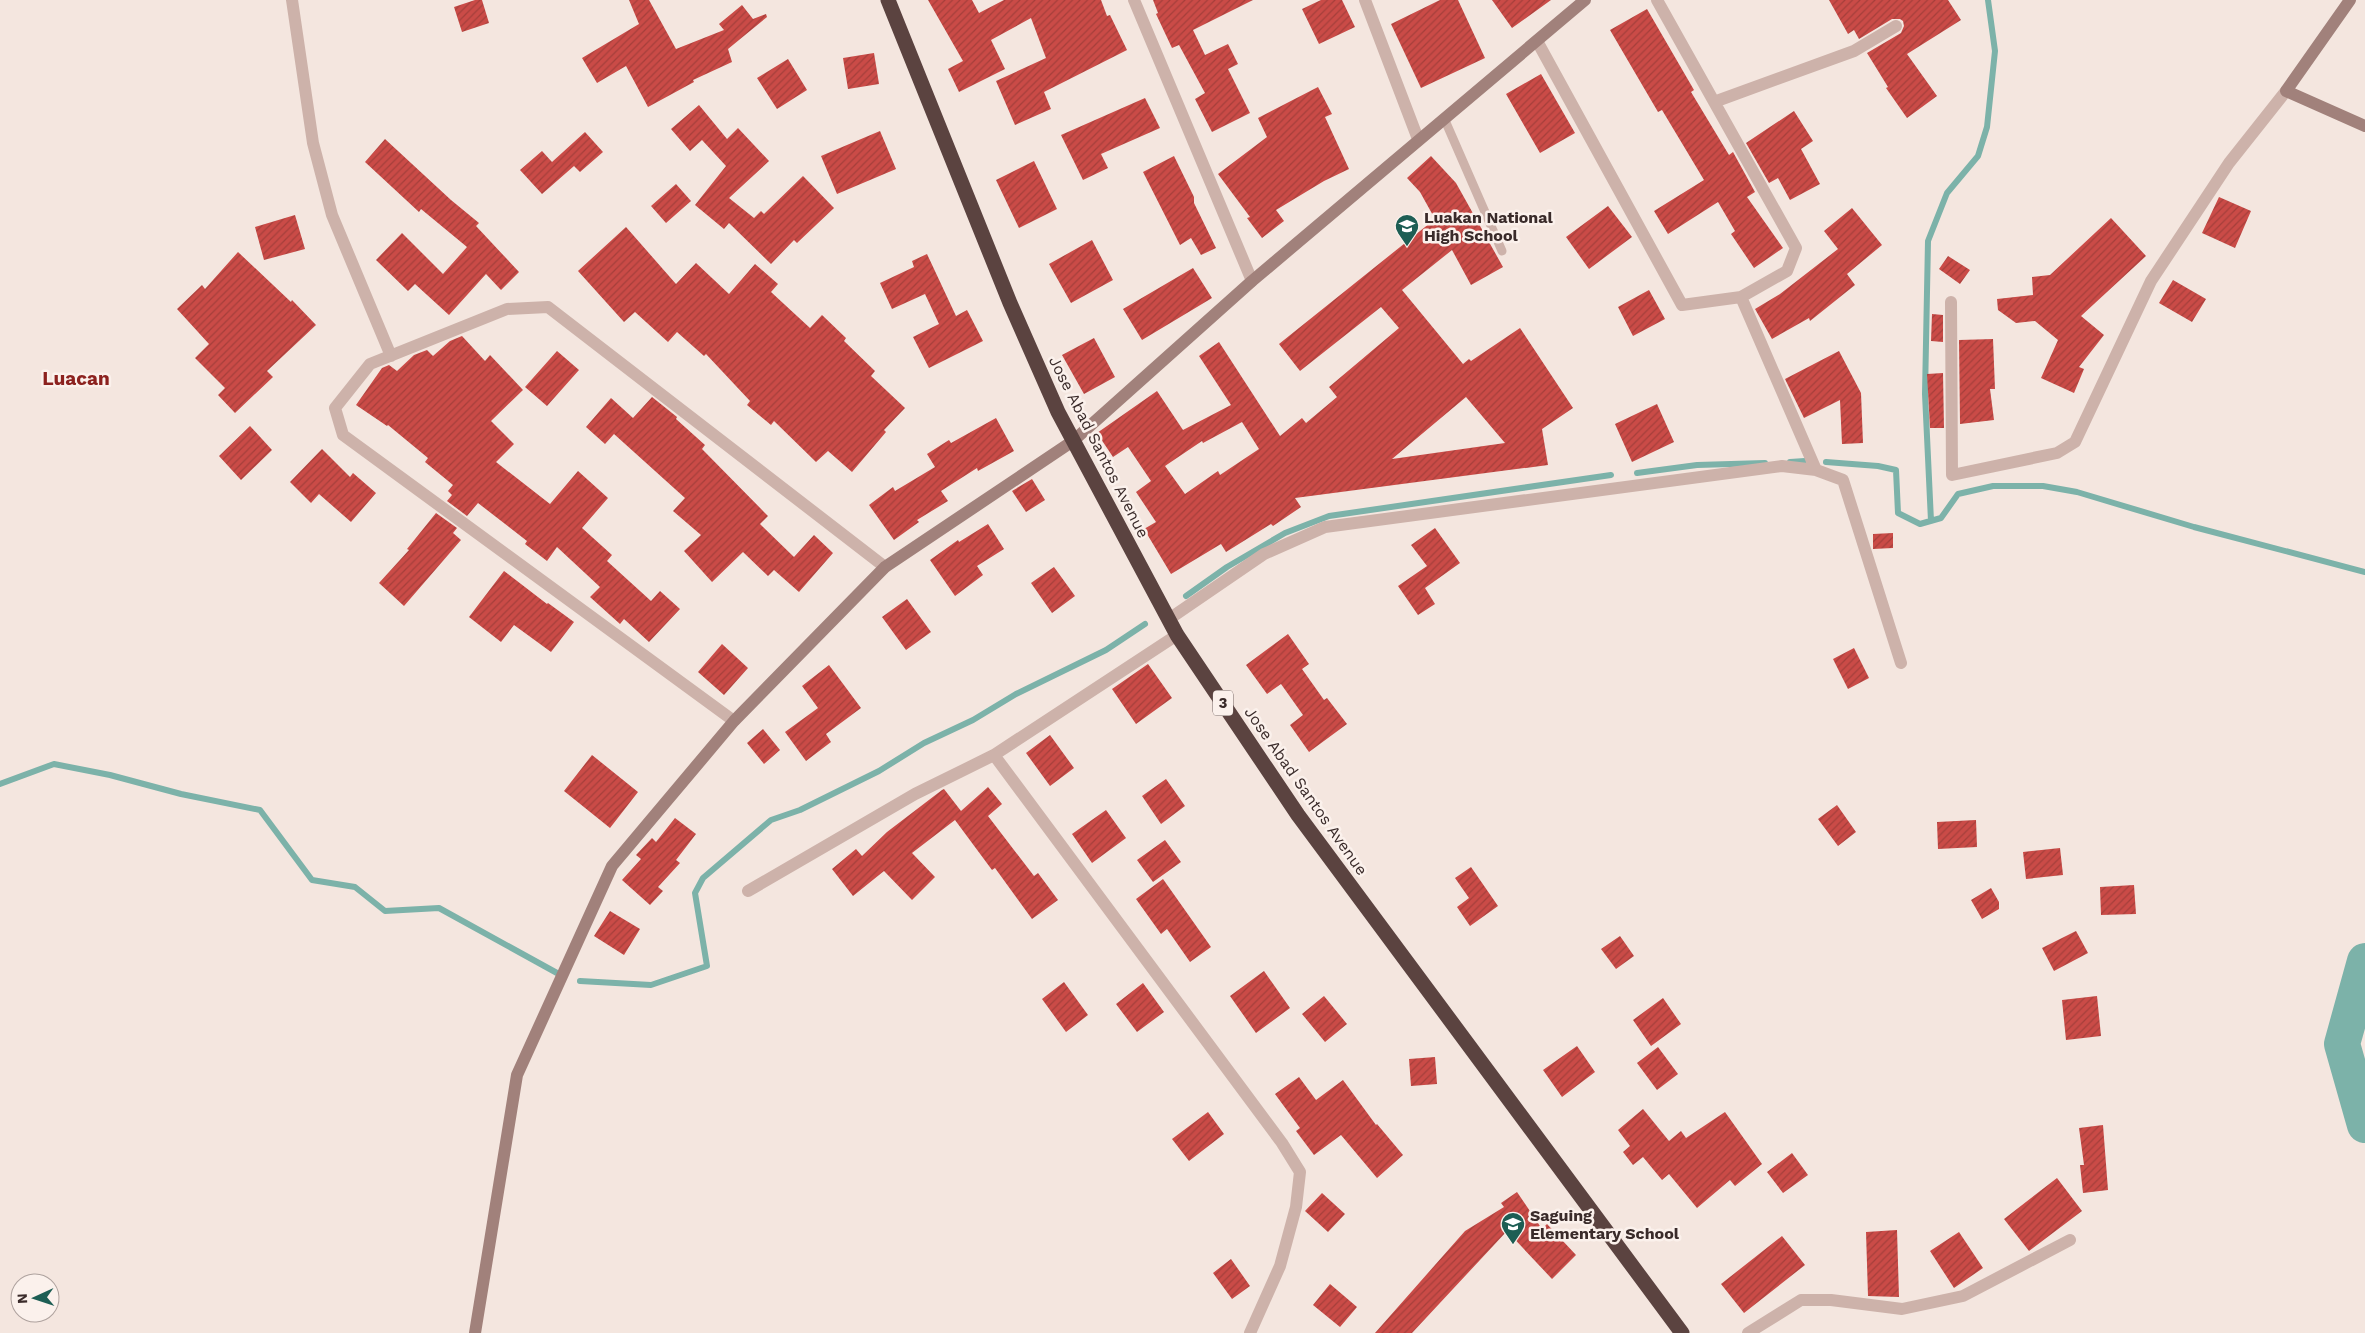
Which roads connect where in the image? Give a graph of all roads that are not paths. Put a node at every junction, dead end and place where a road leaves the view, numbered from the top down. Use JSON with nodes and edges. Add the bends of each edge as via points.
{"nodes":[{"id":1,"x":292,"y":0,"type":"edge"},
{"id":2,"x":888,"y":0,"type":"edge"},
{"id":3,"x":1134,"y":0,"type":"edge"},
{"id":4,"x":1365,"y":0,"type":"edge"},
{"id":5,"x":1585,"y":0,"type":"edge"},
{"id":6,"x":1657,"y":0,"type":"edge"},
{"id":7,"x":2350,"y":0,"type":"edge"},
{"id":8,"x":1896,"y":26,"type":"dead end"},
{"id":9,"x":1537,"y":40,"type":"junction"},
{"id":10,"x":2286,"y":91,"type":"junction"},
{"id":11,"x":1714,"y":102,"type":"junction"},
{"id":12,"x":1444,"y":118,"type":"junction"},
{"id":13,"x":2365,"y":126,"type":"edge"},
{"id":14,"x":1418,"y":139,"type":"junction"},
{"id":15,"x":1502,"y":251,"type":"dead end"},
{"id":16,"x":1252,"y":280,"type":"junction"},
{"id":17,"x":1741,"y":297,"type":"junction"},
{"id":18,"x":1951,"y":302,"type":"dead end"},
{"id":19,"x":391,"y":356,"type":"junction"},
{"id":20,"x":1073,"y":441,"type":"junction"},
{"id":21,"x":1816,"y":470,"type":"junction"},
{"id":22,"x":885,"y":567,"type":"junction"},
{"id":23,"x":1168,"y":620,"type":"junction"},
{"id":24,"x":1177,"y":635,"type":"junction"},
{"id":25,"x":1901,"y":663,"type":"dead end"},
{"id":26,"x":734,"y":721,"type":"junction"},
{"id":27,"x":994,"y":754,"type":"junction"},
{"id":28,"x":748,"y":891,"type":"dead end"},
{"id":29,"x":2070,"y":1240,"type":"dead end"},
{"id":30,"x":476,"y":1333,"type":"edge"},
{"id":31,"x":1250,"y":1333,"type":"edge"},
{"id":32,"x":1682,"y":1333,"type":"edge"},
{"id":33,"x":1748,"y":1333,"type":"edge"}],
"edges":[{"from":1,"to":19,"type":"street","via":[[313,143],[332,215]]},
{"from":2,"to":20,"type":"highway","name":"Jose Abad Santos Avenue","number":"3","via":[[1010,303]]},
{"from":3,"to":16,"type":"street"},
{"from":4,"to":14,"type":"street"},
{"from":5,"to":9,"type":"street"},
{"from":6,"to":11,"type":"street"},
{"from":7,"to":10,"type":"street"},
{"from":8,"to":11,"type":"street","via":[[1854,52]]},
{"from":9,"to":12,"type":"street"},
{"from":9,"to":17,"type":"street","via":[[1682,305]]},
{"from":10,"to":13,"type":"street"},
{"from":10,"to":18,"type":"street","via":[[2229,163],[2151,281],[2074,442],[2057,453],[1952,475]]},
{"from":11,"to":17,"type":"street","via":[[1796,248],[1787,271]]},
{"from":12,"to":14,"type":"street"},
{"from":12,"to":15,"type":"lane"},
{"from":14,"to":16,"type":"street"},
{"from":16,"to":20,"type":"street"},
{"from":17,"to":21,"type":"street"},
{"from":19,"to":22,"type":"street","via":[[507,309],[548,307]]},
{"from":19,"to":26,"type":"street","via":[[370,364],[335,408],[344,435]]},
{"from":20,"to":22,"type":"street"},
{"from":20,"to":23,"type":"highway","name":"Jose Abad Santos Avenue","number":"3"},
{"from":21,"to":23,"type":"street","via":[[1782,466],[1325,527],[1264,554]]},
{"from":21,"to":25,"type":"street","via":[[1843,480]]},
{"from":22,"to":26,"type":"street"},
{"from":23,"to":24,"type":"highway","name":"Jose Abad Santos Avenue","number":"3"},
{"from":24,"to":27,"type":"street"},
{"from":24,"to":32,"type":"highway","name":"Jose Abad Santos Avenue","number":"3","via":[[1298,815]]},
{"from":26,"to":30,"type":"street","via":[[612,866],[517,1075]]},
{"from":27,"to":28,"type":"street","via":[[915,794]]},
{"from":27,"to":31,"type":"street","via":[[1282,1143],[1300,1172],[1296,1207],[1280,1266]]},
{"from":29,"to":33,"type":"street","via":[[1964,1296],[1902,1309],[1831,1300],[1801,1300]]}]}
